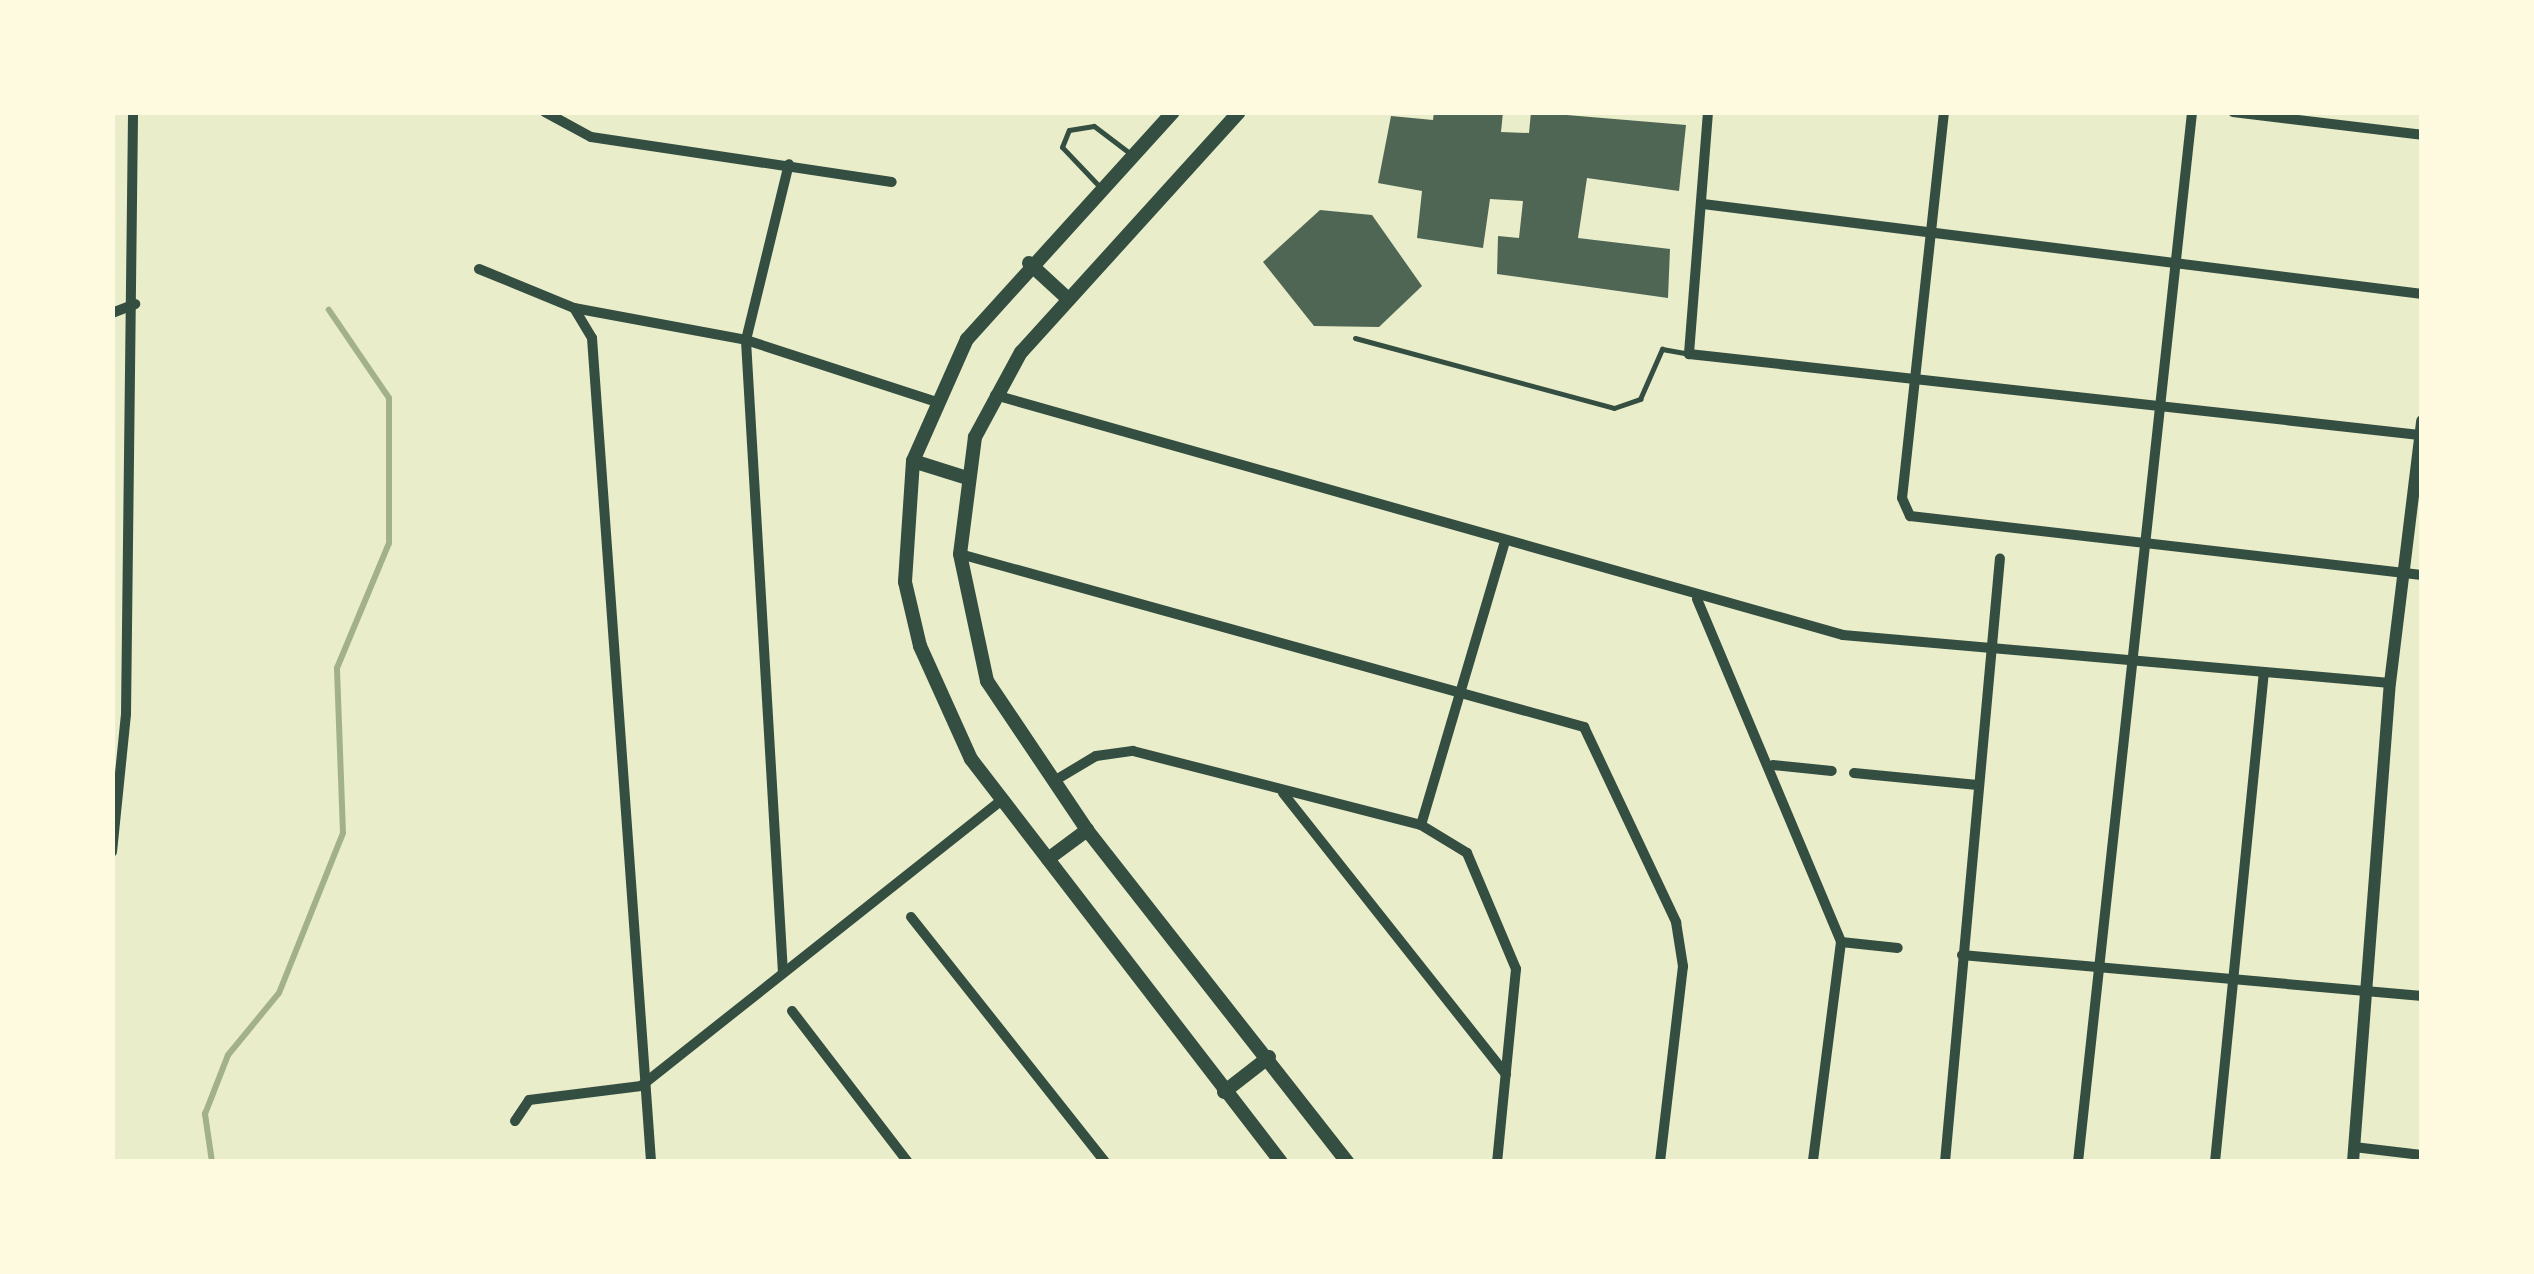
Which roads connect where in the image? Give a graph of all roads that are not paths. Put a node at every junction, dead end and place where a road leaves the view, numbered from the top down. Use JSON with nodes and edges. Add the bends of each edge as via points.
{"nodes":[{"id":1,"x":133,"y":112,"type":"edge"},
{"id":2,"x":545,"y":112,"type":"edge"},
{"id":3,"x":1173,"y":112,"type":"edge"},
{"id":4,"x":1240,"y":112,"type":"edge"},
{"id":5,"x":1708,"y":112,"type":"edge"},
{"id":6,"x":1944,"y":112,"type":"edge"},
{"id":7,"x":2192,"y":112,"type":"edge"},
{"id":8,"x":2233,"y":112,"type":"edge"},
{"id":9,"x":2422,"y":135,"type":"edge"},
{"id":10,"x":1132,"y":154,"type":"junction"},
{"id":11,"x":789,"y":164,"type":"junction"},
{"id":12,"x":892,"y":182,"type":"dead end"},
{"id":13,"x":1100,"y":187,"type":"junction"},
{"id":14,"x":1702,"y":204,"type":"junction"},
{"id":15,"x":1929,"y":238,"type":"junction"},
{"id":16,"x":1028,"y":263,"type":"junction"},
{"id":17,"x":478,"y":268,"type":"dead end"},
{"id":18,"x":2174,"y":269,"type":"junction"},
{"id":19,"x":2422,"y":294,"type":"edge"},
{"id":20,"x":1068,"y":299,"type":"junction"},
{"id":21,"x":136,"y":304,"type":"junction"},
{"id":22,"x":574,"y":308,"type":"junction"},
{"id":23,"x":112,"y":312,"type":"edge"},
{"id":24,"x":1355,"y":338,"type":"dead end"},
{"id":25,"x":746,"y":340,"type":"junction"},
{"id":26,"x":1690,"y":354,"type":"junction"},
{"id":27,"x":1914,"y":384,"type":"junction"},
{"id":28,"x":994,"y":395,"type":"junction"},
{"id":29,"x":934,"y":401,"type":"junction"},
{"id":30,"x":2156,"y":412,"type":"junction"},
{"id":31,"x":2421,"y":428,"type":"edge"},
{"id":32,"x":913,"y":461,"type":"junction"},
{"id":33,"x":964,"y":477,"type":"junction"},
{"id":34,"x":1504,"y":545,"type":"junction"},
{"id":35,"x":2140,"y":548,"type":"junction"},
{"id":36,"x":960,"y":554,"type":"junction"},
{"id":37,"x":2000,"y":558,"type":"dead end"},
{"id":38,"x":2403,"y":575,"type":"junction"},
{"id":39,"x":2422,"y":575,"type":"edge"},
{"id":40,"x":1697,"y":600,"type":"junction"},
{"id":41,"x":1990,"y":646,"type":"junction"},
{"id":42,"x":2127,"y":659,"type":"junction"},
{"id":43,"x":2264,"y":672,"type":"junction"},
{"id":44,"x":2390,"y":683,"type":"junction"},
{"id":45,"x":1462,"y":688,"type":"junction"},
{"id":46,"x":112,"y":714,"type":"edge"},
{"id":47,"x":126,"y":714,"type":"junction"},
{"id":48,"x":1773,"y":765,"type":"junction"},
{"id":49,"x":1832,"y":771,"type":"dead end"},
{"id":50,"x":1854,"y":773,"type":"dead end"},
{"id":51,"x":1054,"y":782,"type":"junction"},
{"id":52,"x":1978,"y":785,"type":"junction"},
{"id":53,"x":1282,"y":793,"type":"junction"},
{"id":54,"x":1000,"y":802,"type":"junction"},
{"id":55,"x":1421,"y":825,"type":"junction"},
{"id":56,"x":1086,"y":830,"type":"junction"},
{"id":57,"x":112,"y":852,"type":"edge"},
{"id":58,"x":1048,"y":860,"type":"junction"},
{"id":59,"x":911,"y":917,"type":"dead end"},
{"id":60,"x":1841,"y":942,"type":"junction"},
{"id":61,"x":1898,"y":948,"type":"dead end"},
{"id":62,"x":1962,"y":955,"type":"junction"},
{"id":63,"x":2094,"y":969,"type":"junction"},
{"id":64,"x":783,"y":973,"type":"junction"},
{"id":65,"x":2232,"y":984,"type":"junction"},
{"id":66,"x":2365,"y":992,"type":"junction"},
{"id":67,"x":2422,"y":996,"type":"edge"},
{"id":68,"x":792,"y":1011,"type":"dead end"},
{"id":69,"x":1268,"y":1058,"type":"junction"},
{"id":70,"x":1506,"y":1074,"type":"junction"},
{"id":71,"x":641,"y":1086,"type":"junction"},
{"id":72,"x":1224,"y":1092,"type":"junction"},
{"id":73,"x":515,"y":1121,"type":"dead end"},
{"id":74,"x":2353,"y":1154,"type":"edge"},
{"id":75,"x":2422,"y":1155,"type":"edge"},
{"id":76,"x":652,"y":1162,"type":"edge"},
{"id":77,"x":908,"y":1162,"type":"edge"},
{"id":78,"x":1105,"y":1162,"type":"edge"},
{"id":79,"x":1281,"y":1162,"type":"edge"},
{"id":80,"x":1347,"y":1162,"type":"edge"},
{"id":81,"x":1497,"y":1162,"type":"edge"},
{"id":82,"x":1660,"y":1162,"type":"edge"},
{"id":83,"x":1812,"y":1162,"type":"edge"},
{"id":84,"x":1945,"y":1162,"type":"edge"},
{"id":85,"x":2078,"y":1162,"type":"edge"},
{"id":86,"x":2215,"y":1162,"type":"edge"}],
"edges":[{"from":1,"to":21,"type":"street"},
{"from":2,"to":11,"type":"street","via":[[592,137]]},
{"from":3,"to":10,"type":"main road"},
{"from":4,"to":20,"type":"main road"},
{"from":5,"to":14,"type":"street"},
{"from":6,"to":15,"type":"street"},
{"from":7,"to":18,"type":"street"},
{"from":8,"to":9,"type":"street"},
{"from":10,"to":13,"type":"main road"},
{"from":10,"to":13,"type":"lane","via":[[1094,126],[1070,130],[1062,147]]},
{"from":11,"to":12,"type":"street"},
{"from":11,"to":25,"type":"street"},
{"from":13,"to":16,"type":"main road"},
{"from":14,"to":15,"type":"street"},
{"from":14,"to":26,"type":"street"},
{"from":15,"to":18,"type":"street"},
{"from":15,"to":27,"type":"street"},
{"from":16,"to":20,"type":"main road"},
{"from":16,"to":29,"type":"main road","via":[[967,339]]},
{"from":17,"to":22,"type":"street"},
{"from":18,"to":19,"type":"street"},
{"from":18,"to":30,"type":"street"},
{"from":20,"to":28,"type":"main road"},
{"from":21,"to":23,"type":"street"},
{"from":21,"to":47,"type":"street"},
{"from":22,"to":25,"type":"street"},
{"from":22,"to":71,"type":"street","via":[[592,338]]},
{"from":24,"to":26,"type":"lane","via":[[1614,408],[1640,399],[1662,348]]},
{"from":25,"to":29,"type":"street"},
{"from":25,"to":64,"type":"street"},
{"from":26,"to":27,"type":"street"},
{"from":27,"to":30,"type":"street"},
{"from":27,"to":35,"type":"street","via":[[1906,510],[1916,520]]},
{"from":28,"to":33,"type":"main road"},
{"from":28,"to":34,"type":"street"},
{"from":29,"to":32,"type":"main road"},
{"from":30,"to":31,"type":"street"},
{"from":30,"to":35,"type":"street"},
{"from":31,"to":38,"type":"street"},
{"from":32,"to":33,"type":"main road"},
{"from":32,"to":54,"type":"main road","via":[[906,582],[920,646],[941,703]]},
{"from":33,"to":36,"type":"main road"},
{"from":34,"to":40,"type":"street"},
{"from":34,"to":45,"type":"street"},
{"from":35,"to":38,"type":"street"},
{"from":35,"to":42,"type":"street"},
{"from":36,"to":45,"type":"street"},
{"from":36,"to":51,"type":"main road","via":[[987,681]]},
{"from":37,"to":41,"type":"street"},
{"from":38,"to":39,"type":"street"},
{"from":38,"to":44,"type":"street"},
{"from":40,"to":41,"type":"street","via":[[1843,636]]},
{"from":40,"to":48,"type":"street"},
{"from":41,"to":42,"type":"street"},
{"from":41,"to":52,"type":"street"},
{"from":42,"to":43,"type":"street"},
{"from":42,"to":63,"type":"street"},
{"from":43,"to":44,"type":"street"},
{"from":43,"to":65,"type":"street"},
{"from":44,"to":66,"type":"street"},
{"from":45,"to":55,"type":"street"},
{"from":45,"to":82,"type":"street","via":[[1595,739],[1676,922],[1682,966]]},
{"from":46,"to":47,"type":"street"},
{"from":47,"to":57,"type":"street"},
{"from":48,"to":49,"type":"street"},
{"from":48,"to":60,"type":"street"},
{"from":50,"to":52,"type":"street"},
{"from":51,"to":53,"type":"street","via":[[1120,750]]},
{"from":51,"to":56,"type":"main road"},
{"from":52,"to":62,"type":"street"},
{"from":53,"to":55,"type":"street"},
{"from":53,"to":70,"type":"street"},
{"from":54,"to":58,"type":"main road"},
{"from":54,"to":64,"type":"street"},
{"from":55,"to":70,"type":"street","via":[[1467,853],[1512,942]]},
{"from":56,"to":58,"type":"main road"},
{"from":56,"to":69,"type":"main road"},
{"from":58,"to":72,"type":"main road"},
{"from":59,"to":78,"type":"street"},
{"from":60,"to":61,"type":"street"},
{"from":60,"to":83,"type":"street"},
{"from":62,"to":63,"type":"street"},
{"from":62,"to":84,"type":"street"},
{"from":63,"to":65,"type":"street"},
{"from":63,"to":85,"type":"street"},
{"from":64,"to":71,"type":"street"},
{"from":65,"to":66,"type":"street"},
{"from":65,"to":86,"type":"street"},
{"from":66,"to":67,"type":"street"},
{"from":66,"to":74,"type":"street"},
{"from":68,"to":77,"type":"street"},
{"from":69,"to":72,"type":"main road"},
{"from":69,"to":80,"type":"main road"},
{"from":70,"to":81,"type":"street"},
{"from":71,"to":73,"type":"street","via":[[530,1100]]},
{"from":71,"to":76,"type":"street"},
{"from":72,"to":79,"type":"main road"},
{"from":74,"to":75,"type":"street"}]}
